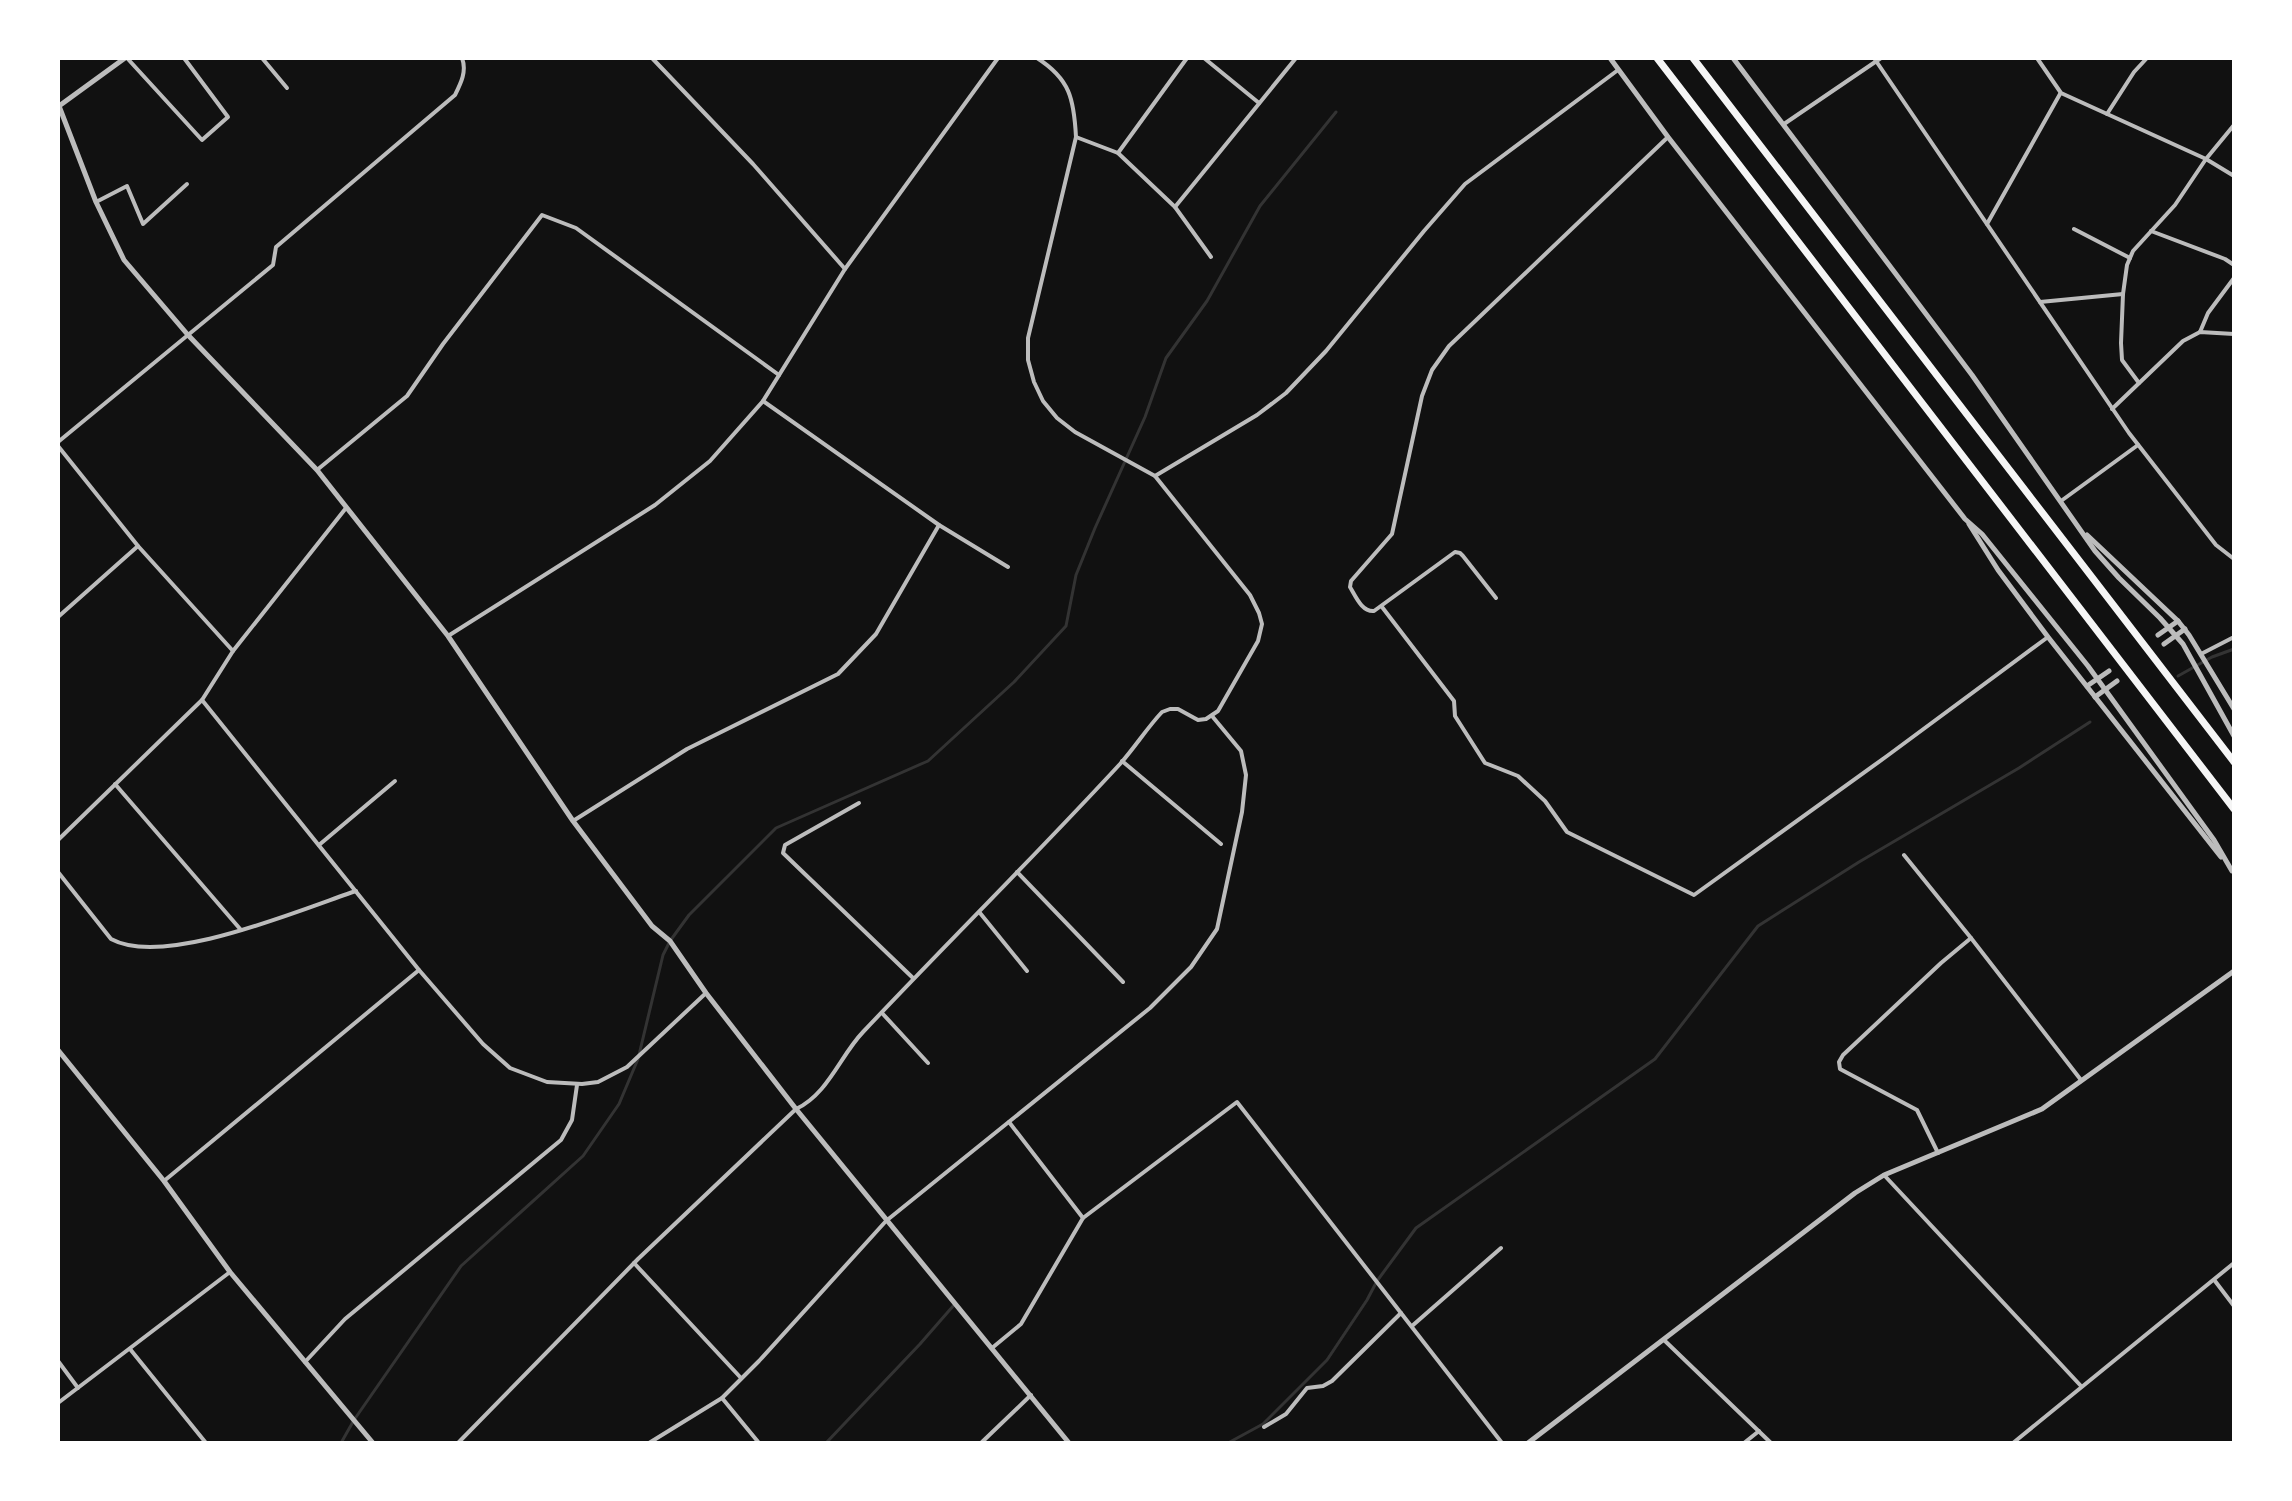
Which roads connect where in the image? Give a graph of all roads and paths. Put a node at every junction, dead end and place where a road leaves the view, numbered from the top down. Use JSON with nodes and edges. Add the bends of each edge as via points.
{"nodes":[{"id":1,"x":126,"y":58,"type":"edge"},
{"id":2,"x":184,"y":58,"type":"edge"},
{"id":3,"x":262,"y":58,"type":"edge"},
{"id":4,"x":462,"y":58,"type":"edge"},
{"id":5,"x":652,"y":58,"type":"edge"},
{"id":6,"x":998,"y":58,"type":"edge"},
{"id":7,"x":1037,"y":58,"type":"edge"},
{"id":8,"x":1187,"y":58,"type":"edge"},
{"id":9,"x":1204,"y":58,"type":"edge"},
{"id":10,"x":1296,"y":58,"type":"edge"},
{"id":11,"x":1610,"y":58,"type":"edge"},
{"id":12,"x":1657,"y":58,"type":"edge"},
{"id":13,"x":1693,"y":58,"type":"edge"},
{"id":14,"x":1733,"y":58,"type":"edge"},
{"id":15,"x":2037,"y":58,"type":"edge"},
{"id":16,"x":2147,"y":58,"type":"edge"},
{"id":17,"x":1877,"y":59,"type":"edge"},
{"id":18,"x":1618,"y":70,"type":"junction"},
{"id":19,"x":287,"y":88,"type":"dead end"},
{"id":20,"x":2061,"y":93,"type":"junction"},
{"id":21,"x":1259,"y":103,"type":"junction"},
{"id":22,"x":59,"y":106,"type":"edge"},
{"id":23,"x":2107,"y":114,"type":"junction"},
{"id":24,"x":1784,"y":124,"type":"junction"},
{"id":25,"x":2234,"y":125,"type":"edge"},
{"id":26,"x":1076,"y":137,"type":"junction"},
{"id":27,"x":1668,"y":137,"type":"junction"},
{"id":28,"x":1118,"y":153,"type":"junction"},
{"id":29,"x":2206,"y":159,"type":"junction"},
{"id":30,"x":2234,"y":176,"type":"edge"},
{"id":31,"x":187,"y":184,"type":"dead end"},
{"id":32,"x":96,"y":202,"type":"junction"},
{"id":33,"x":1175,"y":207,"type":"junction"},
{"id":34,"x":1987,"y":224,"type":"junction"},
{"id":35,"x":2074,"y":229,"type":"dead end"},
{"id":36,"x":2151,"y":231,"type":"junction"},
{"id":37,"x":1211,"y":257,"type":"dead end"},
{"id":38,"x":2130,"y":258,"type":"junction"},
{"id":39,"x":2234,"y":265,"type":"edge"},
{"id":40,"x":845,"y":269,"type":"junction"},
{"id":41,"x":2234,"y":278,"type":"edge"},
{"id":42,"x":2123,"y":294,"type":"junction"},
{"id":43,"x":2040,"y":302,"type":"junction"},
{"id":44,"x":2200,"y":332,"type":"junction"},
{"id":45,"x":2234,"y":334,"type":"edge"},
{"id":46,"x":188,"y":335,"type":"junction"},
{"id":47,"x":779,"y":375,"type":"junction"},
{"id":48,"x":2139,"y":383,"type":"junction"},
{"id":49,"x":763,"y":401,"type":"junction"},
{"id":50,"x":2112,"y":409,"type":"junction"},
{"id":51,"x":58,"y":444,"type":"edge"},
{"id":52,"x":2138,"y":445,"type":"junction"},
{"id":53,"x":317,"y":470,"type":"junction"},
{"id":54,"x":1155,"y":476,"type":"junction"},
{"id":55,"x":2061,"y":501,"type":"junction"},
{"id":56,"x":346,"y":508,"type":"junction"},
{"id":57,"x":1965,"y":519,"type":"junction"},
{"id":58,"x":939,"y":525,"type":"junction"},
{"id":59,"x":2078,"y":526,"type":"junction"},
{"id":60,"x":138,"y":546,"type":"junction"},
{"id":61,"x":2234,"y":558,"type":"edge"},
{"id":62,"x":1008,"y":567,"type":"dead end"},
{"id":63,"x":1496,"y":598,"type":"dead end"},
{"id":64,"x":1382,"y":607,"type":"junction"},
{"id":65,"x":58,"y":617,"type":"edge"},
{"id":66,"x":2178,"y":621,"type":"junction"},
{"id":67,"x":2169,"y":628,"type":"junction"},
{"id":68,"x":2185,"y":629,"type":"junction"},
{"id":69,"x":2158,"y":635,"type":"dead end"},
{"id":70,"x":2176,"y":635,"type":"junction"},
{"id":71,"x":448,"y":636,"type":"junction"},
{"id":72,"x":2048,"y":637,"type":"junction"},
{"id":73,"x":2234,"y":637,"type":"edge"},
{"id":74,"x":2164,"y":644,"type":"dead end"},
{"id":75,"x":233,"y":651,"type":"junction"},
{"id":76,"x":2201,"y":654,"type":"junction"},
{"id":77,"x":2109,"y":671,"type":"dead end"},
{"id":78,"x":2098,"y":679,"type":"junction"},
{"id":79,"x":2117,"y":681,"type":"dead end"},
{"id":80,"x":2087,"y":686,"type":"junction"},
{"id":81,"x":2105,"y":689,"type":"junction"},
{"id":82,"x":2095,"y":697,"type":"junction"},
{"id":83,"x":202,"y":700,"type":"junction"},
{"id":84,"x":2234,"y":709,"type":"edge"},
{"id":85,"x":1212,"y":716,"type":"junction"},
{"id":86,"x":2234,"y":736,"type":"edge"},
{"id":87,"x":1122,"y":761,"type":"junction"},
{"id":88,"x":2234,"y":762,"type":"edge"},
{"id":89,"x":395,"y":781,"type":"dead end"},
{"id":90,"x":115,"y":784,"type":"junction"},
{"id":91,"x":859,"y":803,"type":"dead end"},
{"id":92,"x":2234,"y":809,"type":"edge"},
{"id":93,"x":573,"y":821,"type":"junction"},
{"id":94,"x":58,"y":840,"type":"edge"},
{"id":95,"x":1221,"y":844,"type":"dead end"},
{"id":96,"x":319,"y":845,"type":"junction"},
{"id":97,"x":1904,"y":855,"type":"dead end"},
{"id":98,"x":58,"y":872,"type":"edge"},
{"id":99,"x":1017,"y":872,"type":"junction"},
{"id":100,"x":2233,"y":872,"type":"edge"},
{"id":101,"x":356,"y":891,"type":"junction"},
{"id":102,"x":980,"y":913,"type":"junction"},
{"id":103,"x":241,"y":930,"type":"junction"},
{"id":104,"x":1971,"y":938,"type":"junction"},
{"id":105,"x":419,"y":970,"type":"junction"},
{"id":106,"x":1027,"y":971,"type":"dead end"},
{"id":107,"x":2234,"y":971,"type":"edge"},
{"id":108,"x":913,"y":979,"type":"junction"},
{"id":109,"x":1123,"y":982,"type":"dead end"},
{"id":110,"x":706,"y":993,"type":"junction"},
{"id":111,"x":882,"y":1013,"type":"junction"},
{"id":112,"x":59,"y":1052,"type":"edge"},
{"id":113,"x":928,"y":1063,"type":"dead end"},
{"id":114,"x":2081,"y":1080,"type":"junction"},
{"id":115,"x":577,"y":1084,"type":"junction"},
{"id":116,"x":796,"y":1109,"type":"junction"},
{"id":117,"x":1009,"y":1122,"type":"junction"},
{"id":118,"x":1938,"y":1153,"type":"junction"},
{"id":119,"x":1884,"y":1175,"type":"junction"},
{"id":120,"x":164,"y":1181,"type":"junction"},
{"id":121,"x":1083,"y":1218,"type":"junction"},
{"id":122,"x":886,"y":1221,"type":"junction"},
{"id":123,"x":1501,"y":1248,"type":"dead end"},
{"id":124,"x":634,"y":1263,"type":"junction"},
{"id":125,"x":2234,"y":1263,"type":"edge"},
{"id":126,"x":230,"y":1272,"type":"junction"},
{"id":127,"x":2215,"y":1281,"type":"junction"},
{"id":128,"x":2234,"y":1306,"type":"edge"},
{"id":129,"x":1401,"y":1313,"type":"junction"},
{"id":130,"x":1412,"y":1326,"type":"junction"},
{"id":131,"x":1664,"y":1340,"type":"junction"},
{"id":132,"x":992,"y":1348,"type":"junction"},
{"id":133,"x":130,"y":1349,"type":"junction"},
{"id":134,"x":58,"y":1361,"type":"edge"},
{"id":135,"x":305,"y":1362,"type":"junction"},
{"id":136,"x":741,"y":1378,"type":"junction"},
{"id":137,"x":2081,"y":1386,"type":"junction"},
{"id":138,"x":78,"y":1388,"type":"junction"},
{"id":139,"x":1031,"y":1395,"type":"junction"},
{"id":140,"x":722,"y":1398,"type":"junction"},
{"id":141,"x":58,"y":1403,"type":"edge"},
{"id":142,"x":1264,"y":1427,"type":"dead end"},
{"id":143,"x":1759,"y":1431,"type":"junction"},
{"id":144,"x":206,"y":1443,"type":"edge"},
{"id":145,"x":373,"y":1443,"type":"edge"},
{"id":146,"x":458,"y":1443,"type":"edge"},
{"id":147,"x":649,"y":1443,"type":"edge"},
{"id":148,"x":759,"y":1443,"type":"edge"},
{"id":149,"x":981,"y":1443,"type":"edge"},
{"id":150,"x":1069,"y":1443,"type":"edge"},
{"id":151,"x":1502,"y":1443,"type":"edge"},
{"id":152,"x":1528,"y":1443,"type":"edge"},
{"id":153,"x":1744,"y":1443,"type":"edge"},
{"id":154,"x":1771,"y":1443,"type":"edge"},
{"id":155,"x":2013,"y":1443,"type":"edge"}],
"edges":[{"from":1,"to":2,"type":"street","via":[[202,140],[228,117]]},
{"from":1,"to":22,"type":"street"},
{"from":3,"to":19,"type":"street"},
{"from":4,"to":46,"type":"street","via":[[463,79],[455,95],[276,247],[273,265]]},
{"from":5,"to":40,"type":"street"},
{"from":6,"to":40,"type":"street"},
{"from":7,"to":26,"type":"street","via":[[1064,80],[1075,111]]},
{"from":8,"to":28,"type":"street"},
{"from":9,"to":21,"type":"street"},
{"from":10,"to":21,"type":"street"},
{"from":11,"to":18,"type":"street"},
{"from":12,"to":92,"type":"highway"},
{"from":13,"to":88,"type":"highway"},
{"from":14,"to":24,"type":"street"},
{"from":15,"to":20,"type":"street"},
{"from":16,"to":23,"type":"street"},
{"from":17,"to":24,"type":"street"},
{"from":17,"to":34,"type":"street"},
{"from":18,"to":27,"type":"street"},
{"from":18,"to":54,"type":"street","via":[[1465,184],[1286,393]]},
{"from":20,"to":23,"type":"street"},
{"from":20,"to":34,"type":"street"},
{"from":21,"to":33,"type":"street"},
{"from":22,"to":32,"type":"street"},
{"from":23,"to":29,"type":"street"},
{"from":24,"to":55,"type":"street"},
{"from":25,"to":29,"type":"street"},
{"from":26,"to":28,"type":"street"},
{"from":26,"to":54,"type":"street","via":[[1028,338],[1028,360],[1038,391],[1057,418]]},
{"from":27,"to":57,"type":"street"},
{"from":27,"to":64,"type":"street","via":[[1449,346],[1432,370],[1392,534],[1351,581],[1364,608],[1369,612]]},
{"from":28,"to":33,"type":"street"},
{"from":29,"to":30,"type":"street"},
{"from":29,"to":36,"type":"street"},
{"from":31,"to":32,"type":"street","via":[[143,224],[127,186]]},
{"from":32,"to":46,"type":"street","via":[[124,260]]},
{"from":33,"to":37,"type":"street"},
{"from":34,"to":43,"type":"street"},
{"from":35,"to":38,"type":"street"},
{"from":36,"to":38,"type":"street"},
{"from":36,"to":39,"type":"street"},
{"from":38,"to":42,"type":"street"},
{"from":40,"to":47,"type":"street"},
{"from":41,"to":44,"type":"street"},
{"from":42,"to":43,"type":"street"},
{"from":42,"to":48,"type":"street","via":[[2122,360]]},
{"from":43,"to":50,"type":"street"},
{"from":44,"to":45,"type":"street"},
{"from":44,"to":48,"type":"street"},
{"from":46,"to":51,"type":"street"},
{"from":46,"to":53,"type":"street"},
{"from":47,"to":49,"type":"street"},
{"from":47,"to":53,"type":"street","via":[[576,228],[542,215],[407,396]]},
{"from":48,"to":50,"type":"street"},
{"from":49,"to":58,"type":"street"},
{"from":49,"to":71,"type":"street","via":[[710,461],[655,505]]},
{"from":50,"to":52,"type":"street"},
{"from":51,"to":60,"type":"street"},
{"from":52,"to":55,"type":"street"},
{"from":52,"to":61,"type":"street","via":[[2216,545]]},
{"from":53,"to":56,"type":"street"},
{"from":54,"to":85,"type":"street","via":[[1250,595],[1262,624],[1258,641]]},
{"from":55,"to":59,"type":"street"},
{"from":56,"to":71,"type":"street"},
{"from":56,"to":75,"type":"street"},
{"from":57,"to":72,"type":"street"},
{"from":57,"to":78,"type":"street"},
{"from":58,"to":62,"type":"street"},
{"from":58,"to":93,"type":"street","via":[[876,634],[838,674],[687,749]]},
{"from":59,"to":66,"type":"street"},
{"from":59,"to":67,"type":"street","via":[[2119,578]]},
{"from":60,"to":65,"type":"street"},
{"from":60,"to":75,"type":"street"},
{"from":63,"to":64,"type":"street","via":[[1455,552]]},
{"from":64,"to":72,"type":"street","via":[[1454,701],[1455,716],[1485,763],[1518,776],[1567,832],[1694,895]]},
{"from":66,"to":67,"type":"street"},
{"from":66,"to":68,"type":"street"},
{"from":67,"to":69,"type":"street"},
{"from":67,"to":70,"type":"street"},
{"from":68,"to":70,"type":"street"},
{"from":68,"to":76,"type":"street"},
{"from":70,"to":74,"type":"street"},
{"from":70,"to":86,"type":"street"},
{"from":71,"to":93,"type":"street"},
{"from":72,"to":80,"type":"street"},
{"from":73,"to":76,"type":"street"},
{"from":75,"to":83,"type":"street"},
{"from":76,"to":84,"type":"street"},
{"from":77,"to":78,"type":"street"},
{"from":78,"to":80,"type":"street"},
{"from":78,"to":81,"type":"street"},
{"from":79,"to":81,"type":"street"},
{"from":80,"to":82,"type":"street"},
{"from":81,"to":82,"type":"street"},
{"from":81,"to":100,"type":"street"},
{"from":82,"to":100,"type":"street"},
{"from":83,"to":90,"type":"street"},
{"from":83,"to":96,"type":"street"},
{"from":85,"to":87,"type":"street","via":[[1198,720],[1178,709],[1162,712]]},
{"from":85,"to":117,"type":"street","via":[[1241,751],[1246,775],[1217,929],[1191,967],[1150,1008]]},
{"from":87,"to":95,"type":"street"},
{"from":87,"to":99,"type":"street"},
{"from":89,"to":96,"type":"street"},
{"from":90,"to":94,"type":"street"},
{"from":90,"to":103,"type":"street"},
{"from":91,"to":108,"type":"street","via":[[785,845],[783,853]]},
{"from":93,"to":110,"type":"street"},
{"from":96,"to":101,"type":"street"},
{"from":97,"to":104,"type":"street"},
{"from":98,"to":103,"type":"street","via":[[111,939],[123,946],[201,942]]},
{"from":99,"to":102,"type":"street"},
{"from":99,"to":109,"type":"street"},
{"from":101,"to":103,"type":"street"},
{"from":101,"to":105,"type":"street"},
{"from":102,"to":106,"type":"street"},
{"from":102,"to":108,"type":"street"},
{"from":104,"to":114,"type":"street"},
{"from":104,"to":118,"type":"street","via":[[1839,1062],[1840,1069],[1917,1110]]},
{"from":105,"to":115,"type":"street","via":[[510,1068],[547,1082]]},
{"from":105,"to":120,"type":"street"},
{"from":107,"to":114,"type":"street"},
{"from":108,"to":111,"type":"street"},
{"from":110,"to":115,"type":"street","via":[[627,1067],[598,1082]]},
{"from":110,"to":116,"type":"street"},
{"from":111,"to":113,"type":"street"},
{"from":111,"to":116,"type":"street","via":[[815,1097]]},
{"from":112,"to":120,"type":"street"},
{"from":114,"to":118,"type":"street","via":[[2042,1109]]},
{"from":115,"to":135,"type":"street","via":[[572,1120],[561,1140],[345,1319]]},
{"from":116,"to":122,"type":"street"},
{"from":116,"to":124,"type":"street"},
{"from":117,"to":121,"type":"street"},
{"from":117,"to":122,"type":"street"},
{"from":118,"to":119,"type":"street"},
{"from":119,"to":131,"type":"street"},
{"from":119,"to":137,"type":"street"},
{"from":120,"to":126,"type":"street"},
{"from":121,"to":129,"type":"street","via":[[1237,1102]]},
{"from":121,"to":132,"type":"street","via":[[1021,1324]]},
{"from":122,"to":132,"type":"street"},
{"from":122,"to":136,"type":"street"},
{"from":123,"to":130,"type":"street"},
{"from":124,"to":136,"type":"street"},
{"from":124,"to":146,"type":"street"},
{"from":125,"to":127,"type":"street"},
{"from":126,"to":133,"type":"street"},
{"from":126,"to":135,"type":"street"},
{"from":127,"to":128,"type":"street"},
{"from":127,"to":137,"type":"street"},
{"from":129,"to":130,"type":"street"},
{"from":129,"to":142,"type":"street","via":[[1332,1381],[1307,1388],[1286,1414]]},
{"from":130,"to":151,"type":"street"},
{"from":131,"to":143,"type":"street"},
{"from":131,"to":152,"type":"street"},
{"from":132,"to":139,"type":"street"},
{"from":133,"to":138,"type":"street"},
{"from":133,"to":144,"type":"street"},
{"from":134,"to":138,"type":"street"},
{"from":135,"to":145,"type":"street"},
{"from":136,"to":140,"type":"street"},
{"from":137,"to":155,"type":"street"},
{"from":138,"to":141,"type":"street"},
{"from":139,"to":149,"type":"street"},
{"from":139,"to":150,"type":"street"},
{"from":140,"to":147,"type":"street"},
{"from":140,"to":148,"type":"street"},
{"from":143,"to":153,"type":"street"},
{"from":143,"to":154,"type":"street"}]}
